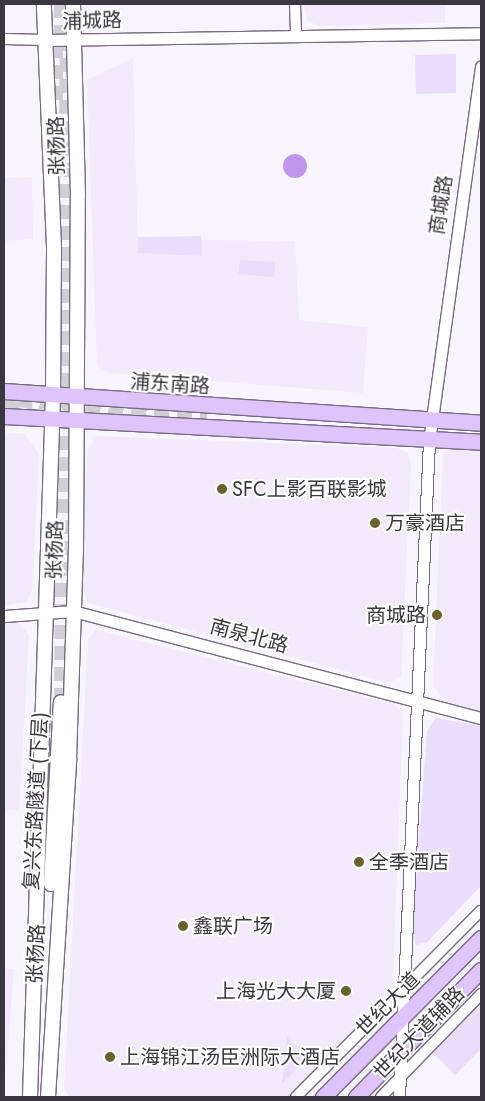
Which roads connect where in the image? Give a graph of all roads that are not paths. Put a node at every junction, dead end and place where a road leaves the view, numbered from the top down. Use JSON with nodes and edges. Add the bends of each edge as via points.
{"nodes":[{"id":1,"x":44,"y":4,"type":"edge"},
{"id":2,"x":73,"y":4,"type":"edge"},
{"id":3,"x":295,"y":4,"type":"edge"},
{"id":4,"x":481,"y":33,"type":"edge"},
{"id":5,"x":296,"y":35,"type":"junction"},
{"id":6,"x":4,"y":39,"type":"edge"},
{"id":7,"x":46,"y":40,"type":"junction"},
{"id":8,"x":75,"y":40,"type":"junction"},
{"id":9,"x":481,"y":66,"type":"edge"},
{"id":10,"x":72,"y":98,"type":"tunnel mouth"},
{"id":11,"x":56,"y":100,"type":"tunnel mouth"},
{"id":12,"x":54,"y":247,"type":"junction"},
{"id":13,"x":77,"y":258,"type":"junction"},
{"id":14,"x":4,"y":391,"type":"edge"},
{"id":15,"x":53,"y":395,"type":"junction"},
{"id":16,"x":78,"y":398,"type":"junction"},
{"id":17,"x":335,"y":415,"type":"junction"},
{"id":18,"x":4,"y":416,"type":"edge"},
{"id":19,"x":52,"y":422,"type":"junction"},
{"id":20,"x":431,"y":422,"type":"junction"},
{"id":21,"x":78,"y":424,"type":"junction"},
{"id":22,"x":481,"y":424,"type":"edge"},
{"id":23,"x":332,"y":436,"type":"junction"},
{"id":24,"x":428,"y":441,"type":"junction"},
{"id":25,"x":481,"y":442,"type":"edge"},
{"id":26,"x":73,"y":611,"type":"junction"},
{"id":27,"x":48,"y":612,"type":"junction"},
{"id":28,"x":4,"y":616,"type":"edge"},
{"id":29,"x":417,"y":699,"type":"junction"},
{"id":30,"x":481,"y":718,"type":"edge"},
{"id":31,"x":481,"y":911,"type":"edge"},
{"id":32,"x":481,"y":938,"type":"edge"},
{"id":33,"x":35,"y":958,"type":"junction"},
{"id":34,"x":56,"y":962,"type":"junction"},
{"id":35,"x":481,"y":970,"type":"edge"},
{"id":36,"x":400,"y":992,"type":"junction"},
{"id":37,"x":481,"y":994,"type":"edge"},
{"id":38,"x":400,"y":1021,"type":"junction"},
{"id":39,"x":399,"y":1056,"type":"junction"},
{"id":40,"x":399,"y":1080,"type":"junction"},
{"id":41,"x":30,"y":1097,"type":"edge"},
{"id":42,"x":48,"y":1097,"type":"edge"},
{"id":43,"x":296,"y":1097,"type":"edge"},
{"id":44,"x":323,"y":1097,"type":"edge"},
{"id":45,"x":356,"y":1097,"type":"edge"},
{"id":46,"x":381,"y":1097,"type":"edge"},
{"id":47,"x":399,"y":1097,"type":"edge"}],
"edges":[{"from":1,"to":7,"type":"main road","name":"张杨路"},
{"from":2,"to":8,"type":"main road","name":"张杨路"},
{"from":3,"to":5,"type":"street"},
{"from":4,"to":5,"type":"street","name":"浦城路"},
{"from":5,"to":8,"type":"street","name":"浦城路"},
{"from":6,"to":7,"type":"street","name":"浦城路"},
{"from":7,"to":8,"type":"street","name":"浦城路"},
{"from":7,"to":12,"type":"main road","name":"张杨路"},
{"from":8,"to":13,"type":"main road","name":"张杨路"},
{"from":9,"to":20,"type":"street","name":"商城路"},
{"from":10,"to":13,"type":"main road"},
{"from":11,"to":12,"type":"main road"},
{"from":12,"to":15,"type":"main road","name":"张杨路"},
{"from":13,"to":16,"type":"main road","name":"张杨路"},
{"from":14,"to":15,"type":"main road","name":"浦东南路"},
{"from":15,"to":16,"type":"main road","name":"浦东南路"},
{"from":15,"to":19,"type":"main road","name":"张杨路"},
{"from":16,"to":17,"type":"main road","name":"浦东南路"},
{"from":16,"to":21,"type":"main road","name":"张杨路"},
{"from":17,"to":20,"type":"main road","name":"浦东南路"},
{"from":17,"to":23,"type":"main road","name":"浦东南路","via":[[206,420]]},
{"from":18,"to":19,"type":"main road","name":"浦东南路"},
{"from":19,"to":21,"type":"main road","name":"浦东南路"},
{"from":19,"to":27,"type":"main road","name":"张杨路"},
{"from":20,"to":22,"type":"main road","name":"浦东南路"},
{"from":20,"to":24,"type":"street","name":"商城路"},
{"from":21,"to":23,"type":"main road","name":"浦东南路"},
{"from":21,"to":26,"type":"main road","name":"张杨路"},
{"from":23,"to":24,"type":"main road","name":"浦东南路"},
{"from":24,"to":25,"type":"main road","name":"浦东南路"},
{"from":24,"to":29,"type":"street","name":"商城路"},
{"from":26,"to":27,"type":"street","name":"南泉北路"},
{"from":26,"to":29,"type":"street","name":"南泉北路"},
{"from":26,"to":34,"type":"main road","name":"张杨路","via":[[69,759]]},
{"from":27,"to":28,"type":"street","name":"南泉北路"},
{"from":27,"to":33,"type":"main road","name":"张杨路"},
{"from":29,"to":30,"type":"street","name":"南泉北路"},
{"from":29,"to":36,"type":"street","name":"商城路"},
{"from":31,"to":36,"type":"street","name":"世纪大道辅路"},
{"from":32,"to":38,"type":"main road","name":"世纪大道"},
{"from":33,"to":34,"type":"main road","name":"复兴东路隧道 (下层)","via":[[43,903],[58,702],[51,895]]},
{"from":33,"to":41,"type":"main road","name":"张杨路"},
{"from":34,"to":42,"type":"main road","name":"张杨路"},
{"from":35,"to":39,"type":"main road"},
{"from":36,"to":38,"type":"street","name":"商城路"},
{"from":36,"to":43,"type":"street","name":"世纪大道辅路"},
{"from":37,"to":40,"type":"street","name":"世纪大道辅路"},
{"from":38,"to":39,"type":"street","name":"商城路"},
{"from":38,"to":44,"type":"main road","name":"世纪大道"},
{"from":39,"to":40,"type":"street","name":"商城路"},
{"from":39,"to":45,"type":"main road"},
{"from":40,"to":46,"type":"street","name":"世纪大道辅路"},
{"from":40,"to":47,"type":"street","name":"商城路"}]}
